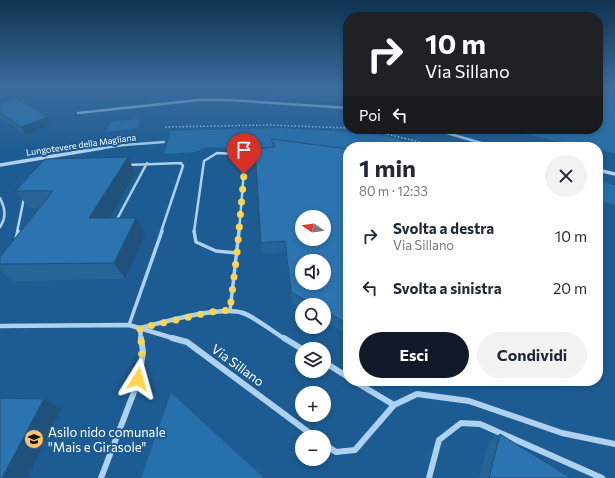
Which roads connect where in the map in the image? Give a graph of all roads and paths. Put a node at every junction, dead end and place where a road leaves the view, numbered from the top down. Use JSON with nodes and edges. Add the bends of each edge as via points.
{"nodes":[{"id":1,"x":121,"y":108,"type":"edge"},
{"id":2,"x":78,"y":113,"type":"dead end"},
{"id":3,"x":387,"y":134,"type":"edge"},
{"id":4,"x":450,"y":134,"type":"edge"},
{"id":5,"x":164,"y":142,"type":"dead end"},
{"id":6,"x":419,"y":142,"type":"edge"},
{"id":7,"x":478,"y":142,"type":"edge"},
{"id":8,"x":247,"y":154,"type":"junction"},
{"id":9,"x":260,"y":155,"type":"edge"},
{"id":10,"x":147,"y":163,"type":"junction"},
{"id":11,"x":0,"y":165,"type":"edge"},
{"id":12,"x":124,"y":165,"type":"edge"},
{"id":13,"x":603,"y":171,"type":"edge"},
{"id":14,"x":615,"y":174,"type":"edge"},
{"id":15,"x":26,"y":191,"type":"edge"},
{"id":16,"x":0,"y":198,"type":"edge"},
{"id":17,"x":115,"y":223,"type":"edge"},
{"id":18,"x":0,"y":227,"type":"edge"},
{"id":19,"x":15,"y":242,"type":"edge"},
{"id":20,"x":237,"y":253,"type":"junction"},
{"id":21,"x":230,"y":310,"type":"junction"},
{"id":22,"x":129,"y":325,"type":"junction"},
{"id":23,"x":0,"y":326,"type":"edge"},
{"id":24,"x":140,"y":328,"type":"junction"},
{"id":25,"x":295,"y":345,"type":"edge"},
{"id":26,"x":331,"y":366,"type":"edge"},
{"id":27,"x":343,"y":374,"type":"edge"},
{"id":28,"x":362,"y":386,"type":"edge"},
{"id":29,"x":394,"y":405,"type":"junction"},
{"id":30,"x":306,"y":430,"type":"edge"},
{"id":31,"x":615,"y":444,"type":"edge"},
{"id":32,"x":331,"y":449,"type":"edge"},
{"id":33,"x":101,"y":478,"type":"edge"},
{"id":34,"x":429,"y":478,"type":"edge"},
{"id":35,"x":602,"y":478,"type":"edge"}],
"edges":[{"from":1,"to":2,"type":"street"},
{"from":3,"to":6,"type":"path"},
{"from":4,"to":7,"type":"street"},
{"from":5,"to":11,"type":"street","name":"Lungotevere della Magliana","via":[[124,145]]},
{"from":8,"to":9,"type":"lane"},
{"from":8,"to":20,"type":"lane"},
{"from":8,"to":20,"type":"lane","via":[[217,152],[204,161],[194,229],[196,242],[216,251]]},
{"from":10,"to":12,"type":"lane"},
{"from":10,"to":17,"type":"lane"},
{"from":10,"to":22,"type":"lane","via":[[176,162],[183,166]]},
{"from":13,"to":14,"type":"street"},
{"from":15,"to":19,"type":"lane"},
{"from":16,"to":18,"type":"lane","via":[[6,209]]},
{"from":20,"to":21,"type":"lane"},
{"from":21,"to":24,"type":"street","name":"Via Sillano"},
{"from":21,"to":25,"type":"street","name":"Via Sillano","via":[[243,313]]},
{"from":22,"to":23,"type":"street","name":"Via Sillano"},
{"from":22,"to":24,"type":"street","name":"Via Sillano"},
{"from":24,"to":30,"type":"street","name":"Via Sillano","via":[[187,342]]},
{"from":24,"to":33,"type":"street","via":[[142,352],[138,379]]},
{"from":26,"to":27,"type":"street"},
{"from":28,"to":29,"type":"street"},
{"from":29,"to":31,"type":"street","via":[[417,394],[469,401],[562,433]]},
{"from":29,"to":32,"type":"street","via":[[355,450],[336,452]]},
{"from":34,"to":35,"type":"street","via":[[439,440],[461,423],[480,424]]}]}
